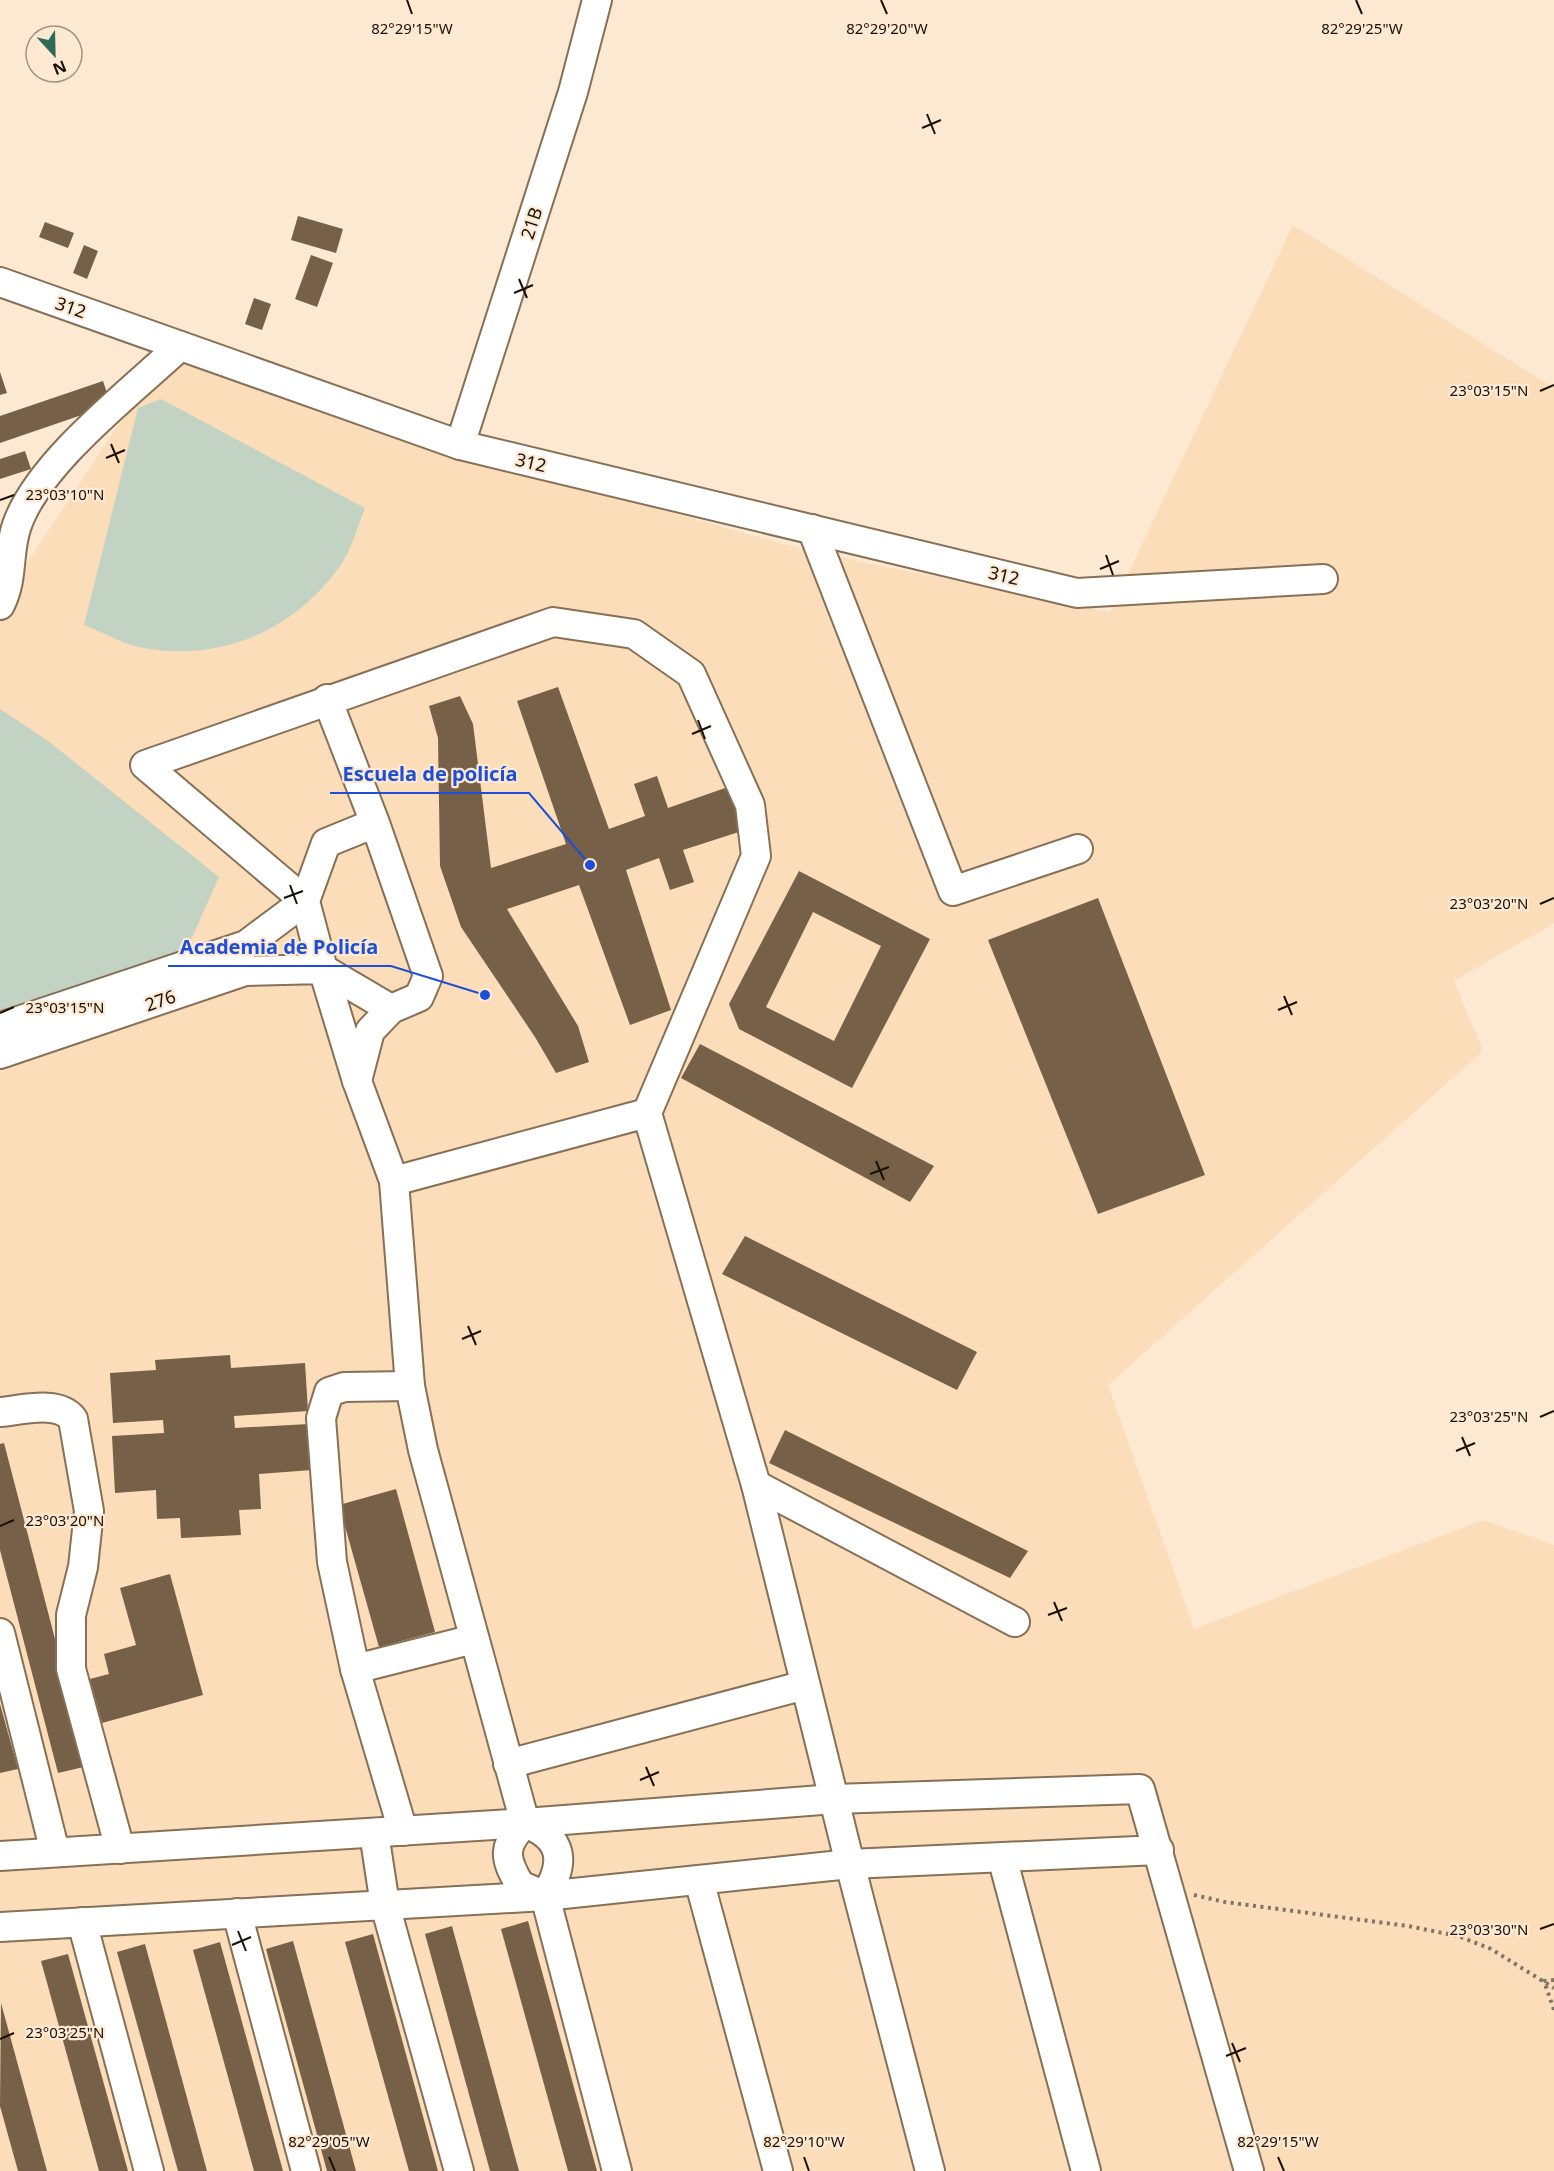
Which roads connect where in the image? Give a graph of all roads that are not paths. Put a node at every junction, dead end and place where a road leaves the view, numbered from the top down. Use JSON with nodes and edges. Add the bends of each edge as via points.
{"nodes":[{"id":1,"x":597,"y":0,"type":"edge"},
{"id":2,"x":0,"y":282,"type":"edge"},
{"id":3,"x":180,"y":346,"type":"junction"},
{"id":4,"x":460,"y":445,"type":"junction"},
{"id":5,"x":813,"y":529,"type":"junction"},
{"id":6,"x":1323,"y":579,"type":"dead end"},
{"id":7,"x":0,"y":605,"type":"edge"},
{"id":8,"x":327,"y":699,"type":"junction"},
{"id":9,"x":375,"y":823,"type":"junction"},
{"id":10,"x":1078,"y":849,"type":"dead end"},
{"id":11,"x":304,"y":901,"type":"junction"},
{"id":12,"x":323,"y":969,"type":"junction"},
{"id":13,"x":391,"y":1009,"type":"junction"},
{"id":14,"x":0,"y":1027,"type":"edge"},
{"id":15,"x":0,"y":1054,"type":"edge"},
{"id":16,"x":357,"y":1081,"type":"junction"},
{"id":17,"x":647,"y":1113,"type":"junction"},
{"id":18,"x":394,"y":1181,"type":"junction"},
{"id":19,"x":410,"y":1386,"type":"junction"},
{"id":20,"x":0,"y":1412,"type":"edge"},
{"id":21,"x":756,"y":1485,"type":"junction"},
{"id":22,"x":1015,"y":1622,"type":"dead end"},
{"id":23,"x":0,"y":1633,"type":"edge"},
{"id":24,"x":474,"y":1639,"type":"junction"},
{"id":25,"x":355,"y":1669,"type":"junction"},
{"id":26,"x":805,"y":1685,"type":"junction"},
{"id":27,"x":508,"y":1764,"type":"junction"},
{"id":28,"x":834,"y":1798,"type":"junction"},
{"id":29,"x":525,"y":1823,"type":"junction"},
{"id":30,"x":403,"y":1831,"type":"junction"},
{"id":31,"x":374,"y":1833,"type":"junction"},
{"id":32,"x":120,"y":1849,"type":"junction"},
{"id":33,"x":1159,"y":1850,"type":"junction"},
{"id":34,"x":55,"y":1852,"type":"junction"},
{"id":35,"x":0,"y":1856,"type":"edge"},
{"id":36,"x":1002,"y":1857,"type":"junction"},
{"id":37,"x":850,"y":1864,"type":"junction"},
{"id":38,"x":699,"y":1880,"type":"junction"},
{"id":39,"x":545,"y":1896,"type":"junction"},
{"id":40,"x":385,"y":1905,"type":"junction"},
{"id":41,"x":237,"y":1913,"type":"junction"},
{"id":42,"x":82,"y":1922,"type":"junction"},
{"id":43,"x":0,"y":1927,"type":"edge"},
{"id":44,"x":149,"y":2171,"type":"edge"},
{"id":45,"x":306,"y":2171,"type":"edge"},
{"id":46,"x":459,"y":2171,"type":"edge"},
{"id":47,"x":617,"y":2171,"type":"edge"},
{"id":48,"x":778,"y":2171,"type":"edge"},
{"id":49,"x":930,"y":2171,"type":"edge"},
{"id":50,"x":1086,"y":2171,"type":"edge"},
{"id":51,"x":1250,"y":2171,"type":"edge"}],
"edges":[{"from":1,"to":4,"type":"street","name":"21B","via":[[573,92]]},
{"from":2,"to":3,"type":"street","name":"312"},
{"from":3,"to":4,"type":"street","name":"312"},
{"from":3,"to":7,"type":"street","via":[[72,447],[39,486],[17,524],[9,588]]},
{"from":4,"to":5,"type":"street","name":"312"},
{"from":5,"to":6,"type":"street","name":"312","via":[[1077,593]]},
{"from":5,"to":10,"type":"street","via":[[953,891]]},
{"from":8,"to":9,"type":"street"},
{"from":8,"to":11,"type":"street","via":[[145,765]]},
{"from":8,"to":17,"type":"street","via":[[553,622],[634,634],[691,675],[750,806],[756,856]]},
{"from":9,"to":11,"type":"street","via":[[326,843]]},
{"from":9,"to":13,"type":"street","via":[[428,976],[419,997]]},
{"from":11,"to":12,"type":"street"},
{"from":11,"to":14,"type":"street","name":"276","via":[[246,945]]},
{"from":12,"to":13,"type":"street"},
{"from":12,"to":15,"type":"street","name":"276","via":[[245,971]]},
{"from":12,"to":16,"type":"street"},
{"from":13,"to":16,"type":"street","via":[[370,1031]]},
{"from":16,"to":18,"type":"street"},
{"from":17,"to":18,"type":"street"},
{"from":17,"to":21,"type":"street"},
{"from":18,"to":19,"type":"street"},
{"from":19,"to":24,"type":"street","via":[[423,1450]]},
{"from":19,"to":25,"type":"street","via":[[344,1387],[329,1392],[321,1418],[332,1562]]},
{"from":20,"to":32,"type":"street","via":[[55,1408],[68,1411],[73,1419],[89,1511],[83,1567],[71,1615],[71,1670]]},
{"from":21,"to":22,"type":"street"},
{"from":21,"to":26,"type":"street"},
{"from":23,"to":34,"type":"street"},
{"from":24,"to":25,"type":"street"},
{"from":24,"to":27,"type":"street"},
{"from":25,"to":30,"type":"street"},
{"from":26,"to":27,"type":"street"},
{"from":26,"to":28,"type":"street"},
{"from":27,"to":29,"type":"street"},
{"from":28,"to":29,"type":"street"},
{"from":28,"to":33,"type":"street","via":[[1140,1789]]},
{"from":28,"to":37,"type":"street"},
{"from":29,"to":30,"type":"street"},
{"from":29,"to":39,"type":"street","via":[[553,1840],[559,1858],[557,1877]]},
{"from":29,"to":39,"type":"street","via":[[513,1835],[507,1860],[520,1885]]},
{"from":30,"to":31,"type":"street"},
{"from":31,"to":32,"type":"street"},
{"from":31,"to":40,"type":"street"},
{"from":32,"to":34,"type":"street"},
{"from":33,"to":36,"type":"street"},
{"from":33,"to":51,"type":"street"},
{"from":34,"to":35,"type":"street"},
{"from":36,"to":37,"type":"street"},
{"from":36,"to":50,"type":"street"},
{"from":37,"to":38,"type":"street"},
{"from":37,"to":49,"type":"street"},
{"from":38,"to":39,"type":"street"},
{"from":38,"to":48,"type":"street"},
{"from":39,"to":40,"type":"street"},
{"from":39,"to":47,"type":"street"},
{"from":40,"to":41,"type":"street"},
{"from":40,"to":46,"type":"street"},
{"from":41,"to":42,"type":"street"},
{"from":41,"to":45,"type":"street"},
{"from":42,"to":43,"type":"street"},
{"from":42,"to":44,"type":"street"}]}
